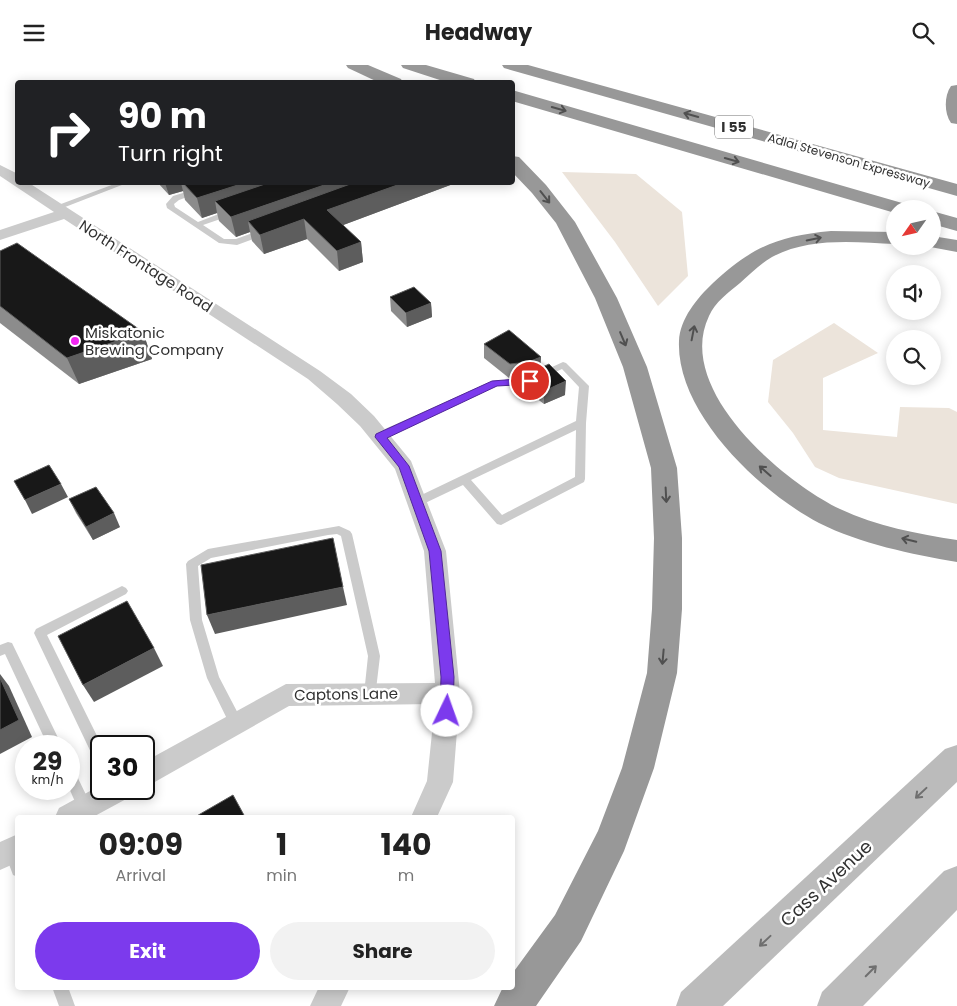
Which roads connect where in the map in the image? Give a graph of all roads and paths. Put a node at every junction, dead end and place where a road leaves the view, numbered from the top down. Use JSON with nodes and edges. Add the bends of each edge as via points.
{"nodes":[{"id":1,"x":354,"y":65,"type":"edge"},
{"id":2,"x":409,"y":65,"type":"edge"},
{"id":3,"x":510,"y":65,"type":"edge"},
{"id":4,"x":388,"y":80,"type":"edge"},
{"id":5,"x":458,"y":80,"type":"edge"},
{"id":6,"x":957,"y":90,"type":"edge"},
{"id":7,"x":515,"y":96,"type":"edge"},
{"id":8,"x":957,"y":119,"type":"edge"},
{"id":9,"x":515,"y":164,"type":"edge"},
{"id":10,"x":0,"y":169,"type":"edge"},
{"id":11,"x":15,"y":179,"type":"edge"},
{"id":12,"x":24,"y":185,"type":"edge"},
{"id":13,"x":118,"y":185,"type":"edge"},
{"id":14,"x":216,"y":185,"type":"edge"},
{"id":15,"x":957,"y":190,"type":"edge"},
{"id":16,"x":886,"y":204,"type":"edge"},
{"id":17,"x":242,"y":208,"type":"edge"},
{"id":18,"x":61,"y":210,"type":"junction"},
{"id":19,"x":941,"y":220,"type":"edge"},
{"id":20,"x":196,"y":225,"type":"junction"},
{"id":21,"x":957,"y":225,"type":"edge"},
{"id":22,"x":273,"y":229,"type":"edge"},
{"id":23,"x":0,"y":235,"type":"edge"},
{"id":24,"x":886,"y":238,"type":"edge"},
{"id":25,"x":941,"y":243,"type":"edge"},
{"id":26,"x":957,"y":246,"type":"edge"},
{"id":27,"x":581,"y":423,"type":"junction"},
{"id":28,"x":380,"y":437,"type":"junction"},
{"id":29,"x":464,"y":479,"type":"junction"},
{"id":30,"x":417,"y":502,"type":"junction"},
{"id":31,"x":957,"y":551,"type":"edge"},
{"id":32,"x":122,"y":591,"type":"dead end"},
{"id":33,"x":0,"y":651,"type":"edge"},
{"id":34,"x":448,"y":693,"type":"junction"},
{"id":35,"x":370,"y":694,"type":"junction"},
{"id":36,"x":236,"y":723,"type":"junction"},
{"id":37,"x":50,"y":735,"type":"edge"},
{"id":38,"x":90,"y":736,"type":"edge"},
{"id":39,"x":957,"y":760,"type":"edge"},
{"id":40,"x":155,"y":769,"type":"edge"},
{"id":41,"x":74,"y":800,"type":"edge"},
{"id":42,"x":99,"y":800,"type":"edge"},
{"id":43,"x":77,"y":813,"type":"edge"},
{"id":44,"x":425,"y":815,"type":"edge"},
{"id":45,"x":957,"y":884,"type":"edge"},
{"id":46,"x":61,"y":990,"type":"edge"},
{"id":47,"x":334,"y":990,"type":"edge"},
{"id":48,"x":67,"y":1006,"type":"edge"},
{"id":49,"x":325,"y":1006,"type":"edge"},
{"id":50,"x":513,"y":1006,"type":"edge"},
{"id":51,"x":695,"y":1006,"type":"edge"},
{"id":52,"x":836,"y":1006,"type":"edge"}],
"edges":[{"from":1,"to":4,"type":"highway"},
{"from":2,"to":5,"type":"highway"},
{"from":15,"to":3,"type":"highway","name":"Adlai Stevenson Expressway","number":"I 55","one_way":true},
{"from":6,"to":8,"type":"highway","via":[[954,105]]},
{"from":7,"to":16,"type":"highway","number":"I 55","one_way":true},
{"from":9,"to":50,"type":"highway","one_way":true,"via":[[565,221],[606,298],[635,367],[664,468],[668,538],[662,673],[638,768],[612,839],[568,928]]},
{"from":10,"to":11,"type":"street","name":"North Frontage Road"},
{"from":12,"to":18,"type":"street","name":"North Frontage Road"},
{"from":13,"to":18,"type":"lane"},
{"from":14,"to":20,"type":"lane","via":[[176,198],[170,204],[171,209]]},
{"from":17,"to":20,"type":"lane"},
{"from":18,"to":23,"type":"street"},
{"from":18,"to":28,"type":"street","name":"North Frontage Road","via":[[314,375],[344,399]]},
{"from":19,"to":21,"type":"highway"},
{"from":20,"to":22,"type":"lane","via":[[222,241],[237,242]]},
{"from":31,"to":24,"type":"highway","one_way":true,"via":[[836,519],[786,490],[735,444],[698,382],[692,357],[696,318],[708,301],[767,251],[830,236]]},
{"from":25,"to":26,"type":"highway"},
{"from":27,"to":28,"type":"lane","via":[[584,385],[563,365],[530,381],[496,383]]},
{"from":27,"to":29,"type":"lane"},
{"from":27,"to":29,"type":"lane","via":[[580,479],[501,521]]},
{"from":28,"to":30,"type":"street","name":"North Frontage Road","via":[[404,466]]},
{"from":29,"to":30,"type":"lane"},
{"from":30,"to":34,"type":"street","name":"North Frontage Road","via":[[435,551]]},
{"from":32,"to":38,"type":"lane","via":[[40,633]]},
{"from":33,"to":37,"type":"lane","via":[[8,647]]},
{"from":34,"to":35,"type":"street","name":"Captons Lane"},
{"from":34,"to":44,"type":"street","name":"North Frontage Road","via":[[440,782]]},
{"from":35,"to":36,"type":"street","name":"Captons Lane","via":[[286,695]]},
{"from":35,"to":36,"type":"lane","via":[[374,656],[346,534],[339,530],[328,531],[208,554],[192,564],[196,620],[213,678]]},
{"from":36,"to":40,"type":"street","name":"Captons Lane"},
{"from":39,"to":51,"type":"main road","name":"Cass Avenue","one_way":true},
{"from":41,"to":43,"type":"lane"},
{"from":42,"to":43,"type":"street"},
{"from":52,"to":45,"type":"main road","one_way":true},
{"from":46,"to":48,"type":"lane"},
{"from":47,"to":49,"type":"street"}]}
